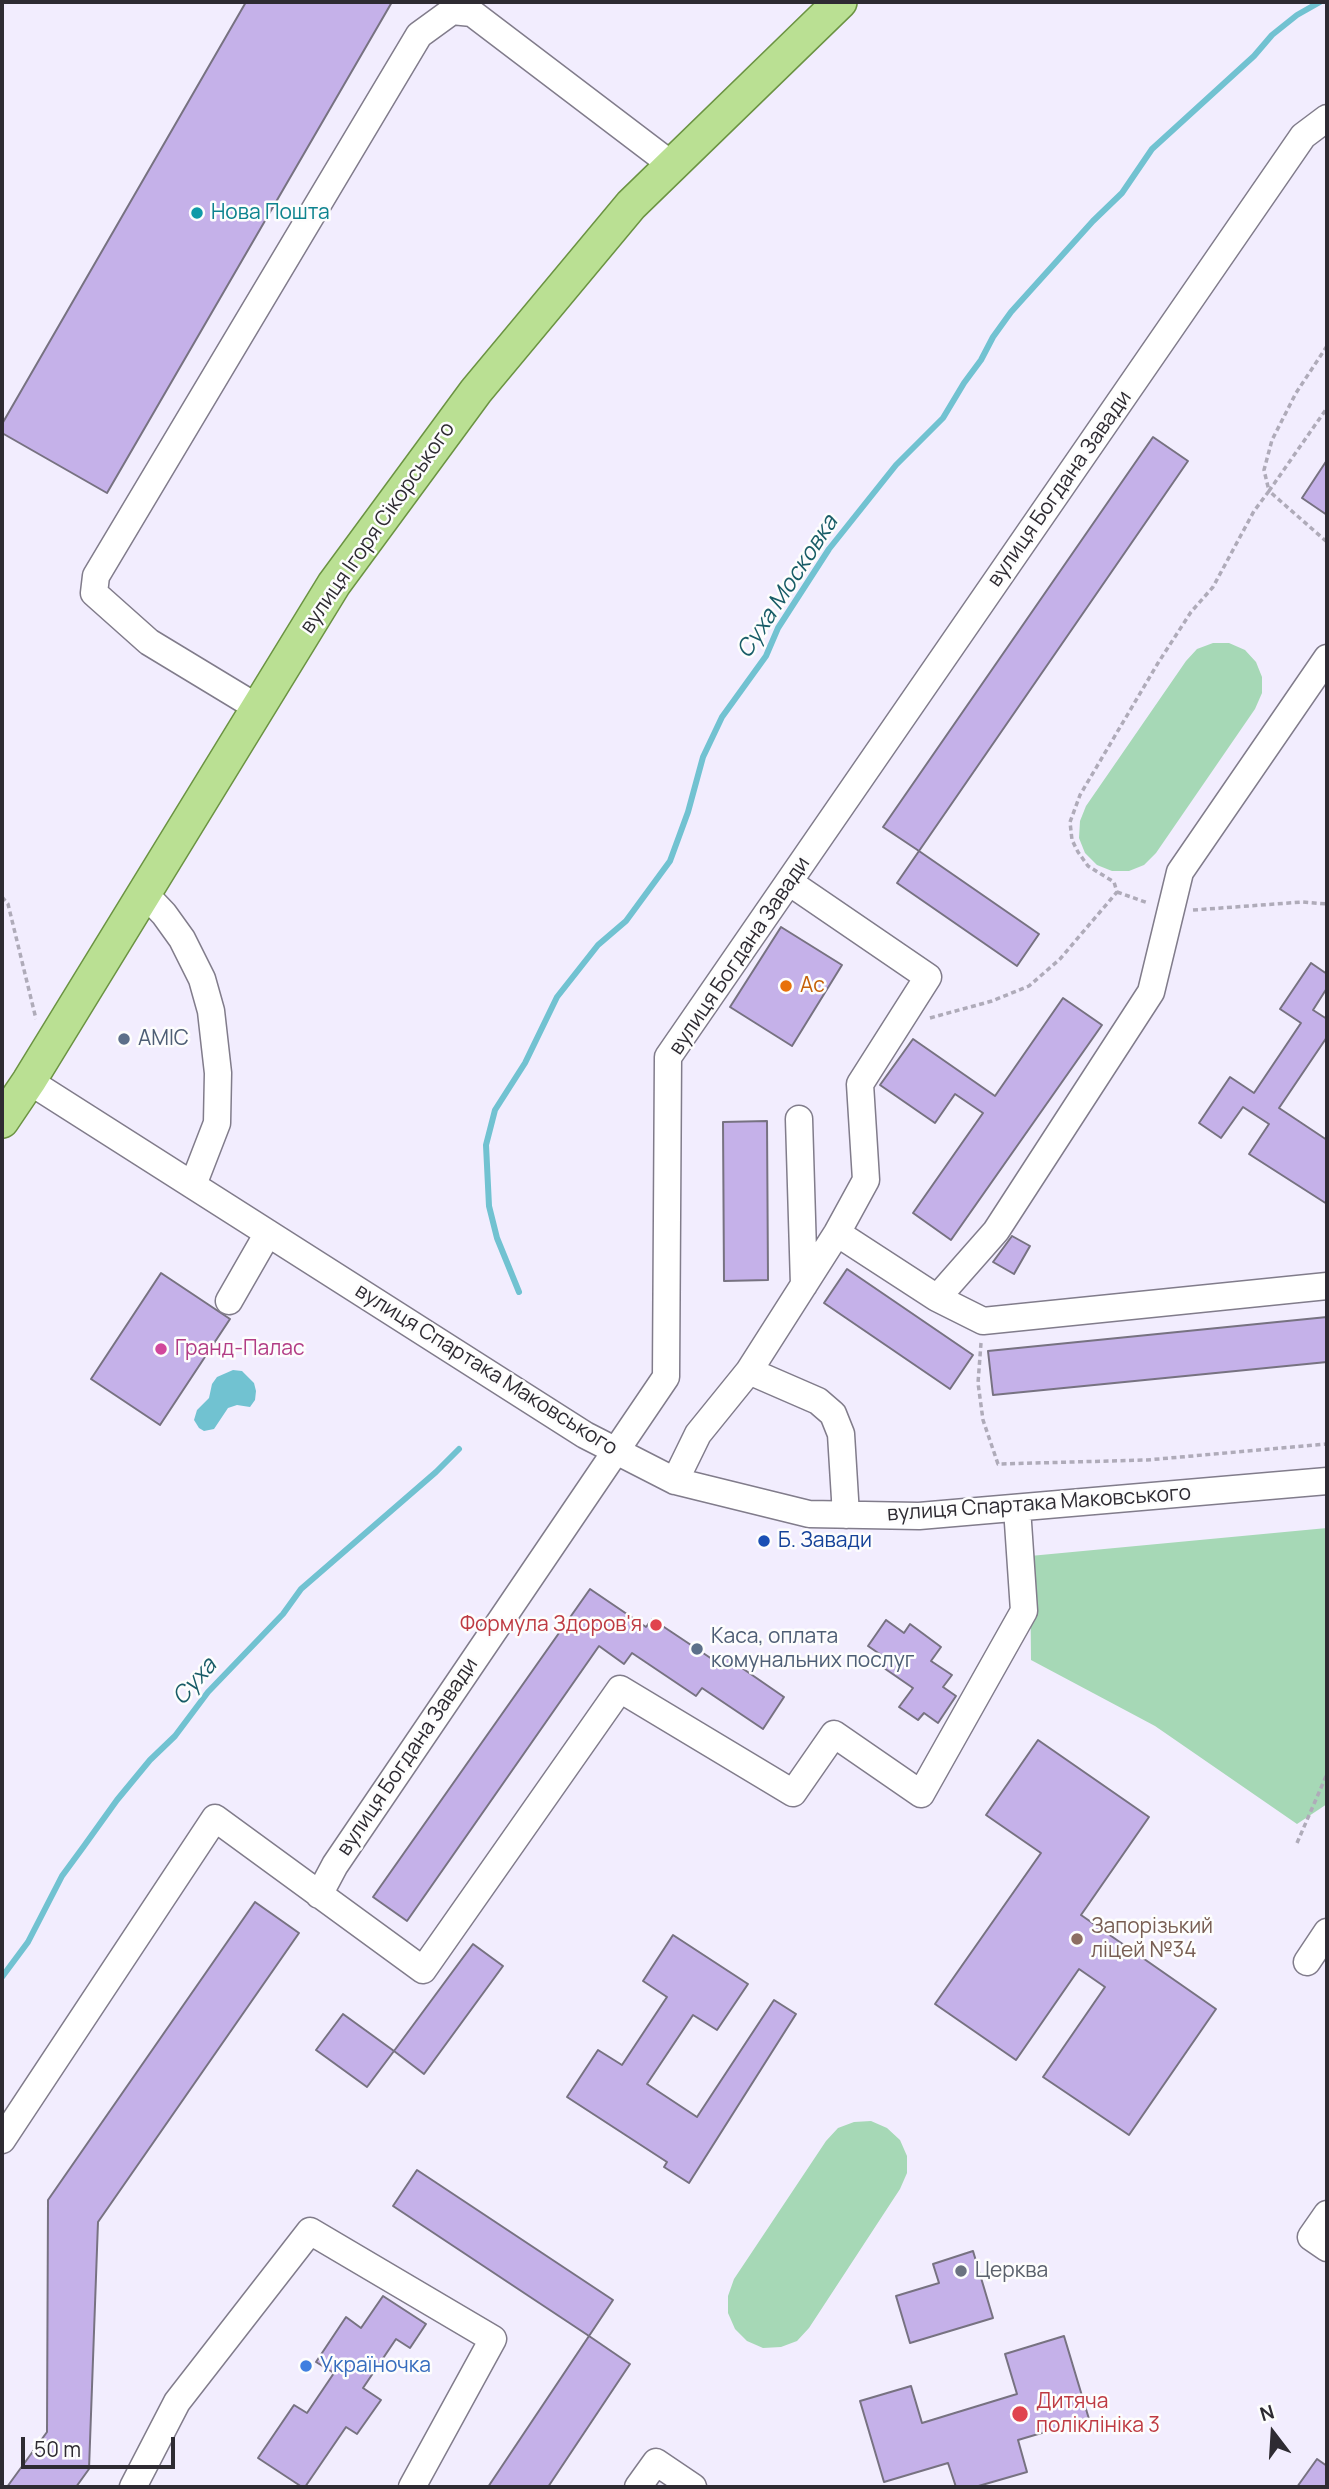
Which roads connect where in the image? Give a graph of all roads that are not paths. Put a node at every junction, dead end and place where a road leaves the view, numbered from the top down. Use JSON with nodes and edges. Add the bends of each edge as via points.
{"nodes":[{"id":1,"x":840,"y":2,"type":"edge"},
{"id":2,"x":1327,"y":118,"type":"edge"},
{"id":3,"x":672,"y":165,"type":"junction"},
{"id":4,"x":1327,"y":658,"type":"edge"},
{"id":5,"x":258,"y":708,"type":"junction"},
{"id":6,"x":789,"y":882,"type":"junction"},
{"id":7,"x":144,"y":893,"type":"junction"},
{"id":8,"x":37,"y":1068,"type":"junction"},
{"id":9,"x":799,"y":1119,"type":"dead end"},
{"id":10,"x":2,"y":1121,"type":"edge"},
{"id":11,"x":193,"y":1185,"type":"junction"},
{"id":12,"x":268,"y":1233,"type":"junction"},
{"id":13,"x":837,"y":1233,"type":"junction"},
{"id":14,"x":804,"y":1285,"type":"junction"},
{"id":15,"x":1327,"y":1286,"type":"edge"},
{"id":16,"x":937,"y":1298,"type":"junction"},
{"id":17,"x":229,"y":1301,"type":"dead end"},
{"id":18,"x":749,"y":1371,"type":"junction"},
{"id":19,"x":615,"y":1451,"type":"junction"},
{"id":20,"x":675,"y":1481,"type":"junction"},
{"id":21,"x":1327,"y":1481,"type":"edge"},
{"id":22,"x":1017,"y":1508,"type":"junction"},
{"id":23,"x":846,"y":1515,"type":"junction"},
{"id":24,"x":319,"y":1895,"type":"junction"},
{"id":25,"x":1327,"y":1932,"type":"edge"},
{"id":26,"x":1307,"y":1962,"type":"dead end"},
{"id":27,"x":2,"y":2140,"type":"edge"},
{"id":28,"x":1327,"y":2214,"type":"edge"},
{"id":29,"x":1327,"y":2248,"type":"edge"},
{"id":30,"x":133,"y":2487,"type":"edge"},
{"id":31,"x":412,"y":2487,"type":"edge"},
{"id":32,"x":638,"y":2487,"type":"edge"},
{"id":33,"x":693,"y":2487,"type":"edge"}],
"edges":[{"from":1,"to":3,"type":"main road","name":"вулиця Ігоря Сікорського"},
{"from":2,"to":6,"type":"street","name":"вулиця Богдана Завади","via":[[1303,136]]},
{"from":3,"to":5,"type":"main road","name":"вулиця Ігоря Сікорського","via":[[631,205],[476,391],[334,584]]},
{"from":3,"to":5,"type":"street","via":[[472,13],[452,11],[419,35],[96,576],[94,593],[149,642]]},
{"from":4,"to":16,"type":"street","via":[[1180,872],[1151,992],[996,1231]]},
{"from":5,"to":7,"type":"main road","name":"вулиця Ігоря Сікорського"},
{"from":6,"to":13,"type":"street","via":[[928,977],[860,1084],[866,1180]]},
{"from":6,"to":19,"type":"street","name":"вулиця Богдана Завади","via":[[668,1057],[666,1377]]},
{"from":7,"to":8,"type":"main road","name":"вулиця Ігоря Сікорського"},
{"from":7,"to":11,"type":"street","via":[[182,939],[202,979],[211,1011],[218,1073],[217,1123]]},
{"from":8,"to":10,"type":"main road","name":"вулиця Ігоря Сікорського"},
{"from":8,"to":11,"type":"street","name":"вулиця Спартака Маковського"},
{"from":9,"to":14,"type":"street"},
{"from":11,"to":12,"type":"street","name":"вулиця Спартака Маковського"},
{"from":12,"to":17,"type":"street"},
{"from":12,"to":19,"type":"street","name":"вулиця Спартака Маковського"},
{"from":13,"to":14,"type":"street"},
{"from":13,"to":16,"type":"street"},
{"from":14,"to":18,"type":"street"},
{"from":15,"to":16,"type":"street","via":[[989,1321]]},
{"from":18,"to":20,"type":"street","via":[[698,1434]]},
{"from":18,"to":23,"type":"street","via":[[818,1401],[833,1414],[841,1434]]},
{"from":19,"to":20,"type":"street","name":"вулиця Спартака Маковського"},
{"from":19,"to":24,"type":"street","name":"вулиця Богдана Завади"},
{"from":20,"to":23,"type":"street","name":"вулиця Спартака Маковського","via":[[808,1514]]},
{"from":21,"to":22,"type":"street","name":"вулиця Спартака Маковського"},
{"from":22,"to":23,"type":"street","name":"вулиця Спартака Маковського","via":[[919,1516]]},
{"from":22,"to":24,"type":"street","via":[[1024,1611],[921,1794],[834,1734],[793,1793],[620,1689],[423,1970]]},
{"from":24,"to":27,"type":"street","via":[[215,1818]]},
{"from":25,"to":26,"type":"street"},
{"from":28,"to":29,"type":"street","via":[[1311,2237]]},
{"from":30,"to":31,"type":"street","via":[[177,2402],[310,2231],[493,2339]]},
{"from":32,"to":33,"type":"street","via":[[656,2462]]}]}
